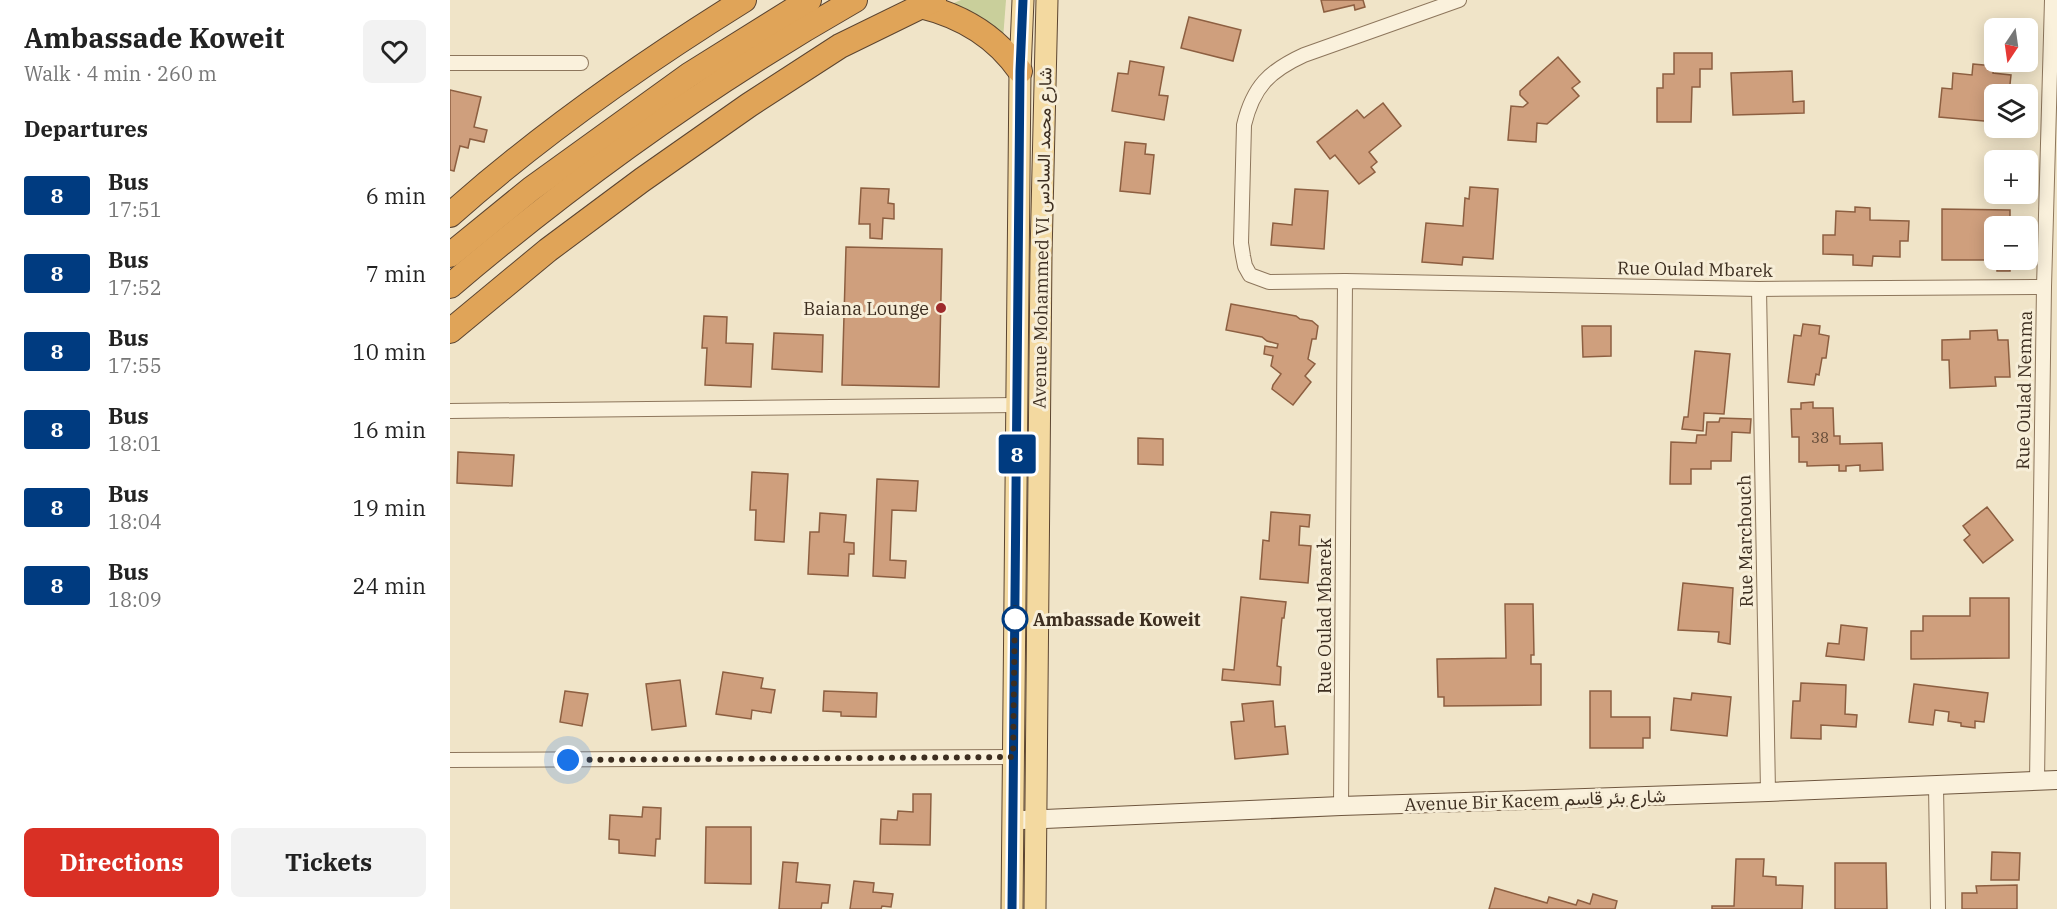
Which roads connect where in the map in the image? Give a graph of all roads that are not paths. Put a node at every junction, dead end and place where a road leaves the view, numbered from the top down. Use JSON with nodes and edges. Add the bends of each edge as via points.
{"nodes":[{"id":1,"x":744,"y":0,"type":"edge"},
{"id":2,"x":809,"y":0,"type":"edge"},
{"id":3,"x":855,"y":0,"type":"edge"},
{"id":4,"x":1023,"y":0,"type":"edge"},
{"id":5,"x":1047,"y":0,"type":"edge"},
{"id":6,"x":1459,"y":0,"type":"edge"},
{"id":7,"x":2052,"y":0,"type":"edge"},
{"id":8,"x":928,"y":3,"type":"edge"},
{"id":9,"x":450,"y":63,"type":"edge"},
{"id":10,"x":581,"y":63,"type":"dead end"},
{"id":11,"x":1020,"y":71,"type":"junction"},
{"id":12,"x":450,"y":215,"type":"edge"},
{"id":13,"x":450,"y":255,"type":"edge"},
{"id":14,"x":1345,"y":281,"type":"junction"},
{"id":15,"x":450,"y":286,"type":"edge"},
{"id":16,"x":2044,"y":287,"type":"junction"},
{"id":17,"x":1759,"y":289,"type":"junction"},
{"id":18,"x":450,"y":331,"type":"edge"},
{"id":19,"x":1017,"y":405,"type":"junction"},
{"id":20,"x":450,"y":411,"type":"edge"},
{"id":21,"x":1013,"y":757,"type":"junction"},
{"id":22,"x":450,"y":760,"type":"edge"},
{"id":23,"x":2057,"y":780,"type":"edge"},
{"id":24,"x":2037,"y":781,"type":"junction"},
{"id":25,"x":1936,"y":786,"type":"junction"},
{"id":26,"x":1768,"y":792,"type":"junction"},
{"id":27,"x":1341,"y":806,"type":"junction"},
{"id":28,"x":1036,"y":820,"type":"junction"},
{"id":29,"x":1012,"y":821,"type":"junction"},
{"id":30,"x":1012,"y":909,"type":"edge"},
{"id":31,"x":1035,"y":909,"type":"edge"},
{"id":32,"x":1938,"y":909,"type":"edge"}],
"edges":[{"from":1,"to":12,"type":"highway","via":[[567,119]]},
{"from":2,"to":13,"type":"highway","via":[[689,75],[531,189]]},
{"from":3,"to":15,"type":"highway","via":[[807,27],[630,145],[514,232]]},
{"from":4,"to":11,"type":"main road","name":"Avenue Mohammed VI شارع محمد السادس"},
{"from":5,"to":28,"type":"main road","name":"Avenue Mohammed VI شارع محمد السادس"},
{"from":6,"to":14,"type":"street","name":"Rue Oulad Mbarek","via":[[1285,64],[1269,75],[1248,108],[1244,125],[1241,243],[1250,275],[1269,282]]},
{"from":7,"to":16,"type":"street","name":"Rue Oulad Nemma"},
{"from":8,"to":11,"type":"highway","via":[[978,29]]},
{"from":8,"to":18,"type":"highway","via":[[840,46],[749,105],[557,243]]},
{"from":9,"to":10,"type":"street"},
{"from":11,"to":19,"type":"main road","name":"Avenue Mohammed VI شارع محمد السادس"},
{"from":14,"to":17,"type":"street","name":"Rue Oulad Mbarek"},
{"from":14,"to":27,"type":"street","name":"Rue Oulad Mbarek"},
{"from":16,"to":17,"type":"street","name":"Rue Oulad Mbarek"},
{"from":16,"to":24,"type":"street","name":"Rue Oulad Nemma"},
{"from":17,"to":26,"type":"street","name":"Rue Marchouch"},
{"from":19,"to":20,"type":"street"},
{"from":19,"to":21,"type":"main road","name":"Avenue Mohammed VI شارع محمد السادس"},
{"from":21,"to":22,"type":"street"},
{"from":21,"to":29,"type":"main road","name":"Avenue Mohammed VI شارع محمد السادس"},
{"from":23,"to":24,"type":"street","name":"Avenue Bir Kacem شارع بئر قاسم"},
{"from":24,"to":25,"type":"street","name":"Avenue Bir Kacem شارع بئر قاسم"},
{"from":25,"to":26,"type":"street","name":"Avenue Bir Kacem شارع بئر قاسم"},
{"from":25,"to":32,"type":"street"},
{"from":26,"to":27,"type":"street","name":"Avenue Bir Kacem شارع بئر قاسم"},
{"from":27,"to":28,"type":"street","name":"Avenue Bir Kacem شارع بئر قاسم"},
{"from":28,"to":29,"type":"street","name":"Avenue Bir Kacem شارع بئر قاسم"},
{"from":28,"to":31,"type":"main road","name":"Avenue Mohammed VI شارع محمد السادس"},
{"from":29,"to":30,"type":"main road","name":"Avenue Mohammed VI شارع محمد السادس"}]}
